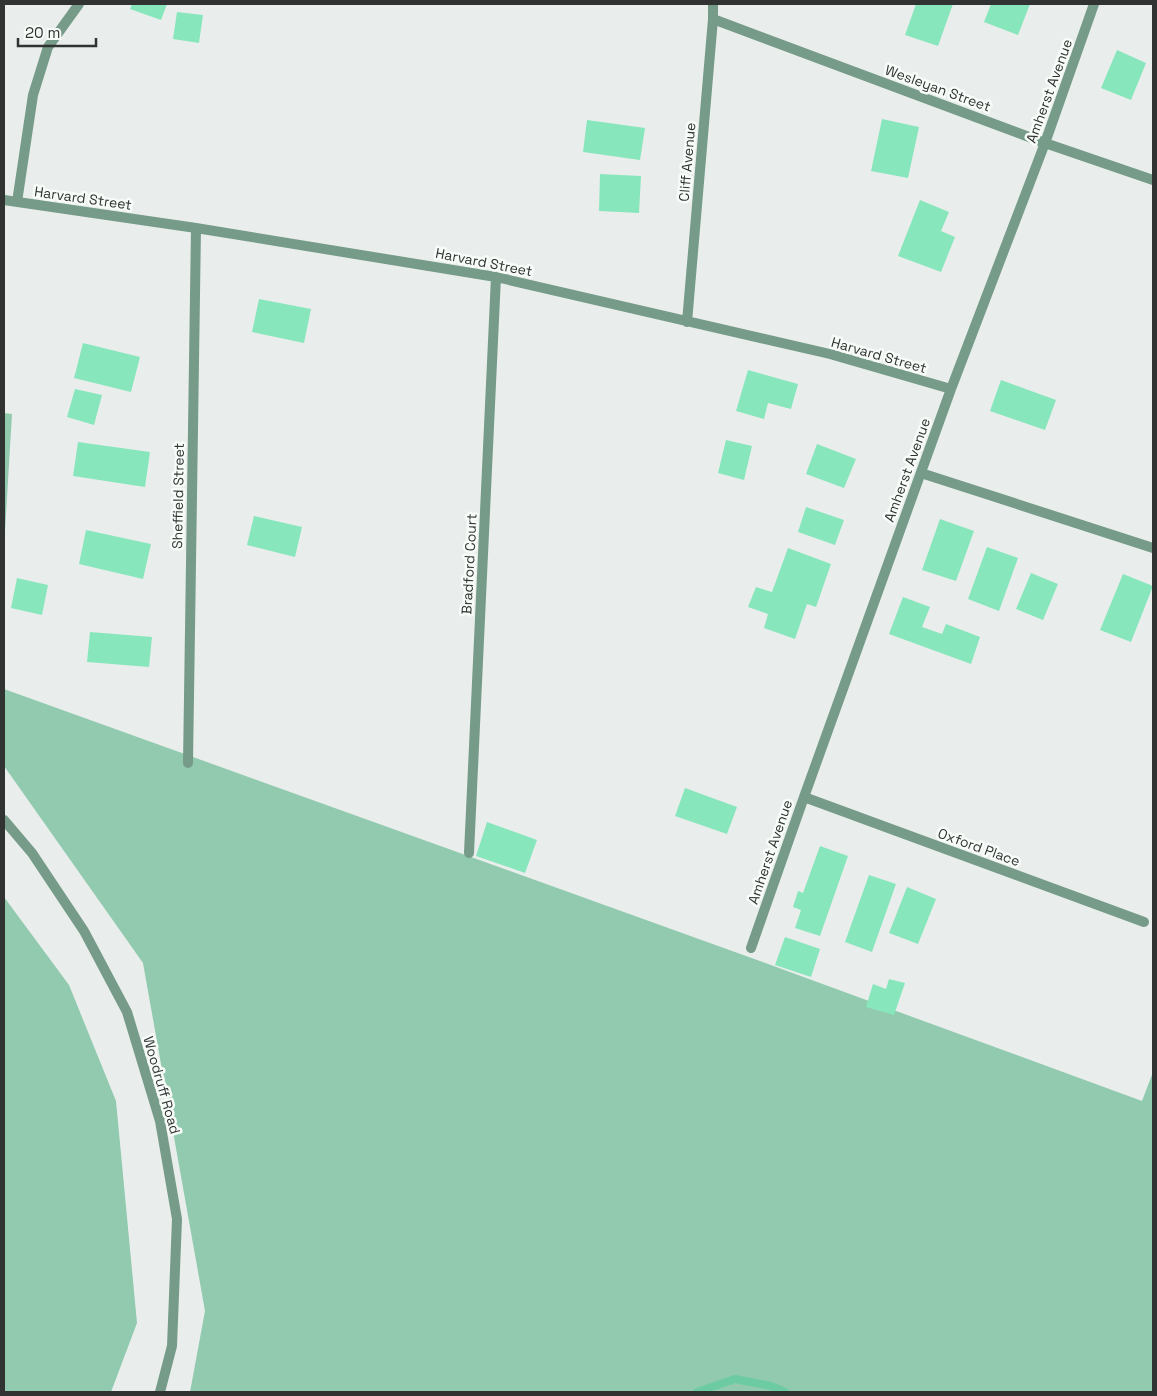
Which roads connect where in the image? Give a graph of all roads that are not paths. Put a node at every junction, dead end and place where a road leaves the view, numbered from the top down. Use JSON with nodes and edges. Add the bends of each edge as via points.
{"nodes":[{"id":1,"x":79,"y":4,"type":"edge"},
{"id":2,"x":713,"y":4,"type":"edge"},
{"id":3,"x":1094,"y":4,"type":"edge"},
{"id":4,"x":713,"y":19,"type":"junction"},
{"id":5,"x":1045,"y":143,"type":"junction"},
{"id":6,"x":1153,"y":180,"type":"edge"},
{"id":7,"x":4,"y":200,"type":"edge"},
{"id":8,"x":17,"y":202,"type":"junction"},
{"id":9,"x":196,"y":228,"type":"junction"},
{"id":10,"x":496,"y":277,"type":"junction"},
{"id":11,"x":687,"y":322,"type":"junction"},
{"id":12,"x":950,"y":389,"type":"junction"},
{"id":13,"x":920,"y":473,"type":"junction"},
{"id":14,"x":1153,"y":548,"type":"edge"},
{"id":15,"x":188,"y":763,"type":"dead end"},
{"id":16,"x":804,"y":797,"type":"junction"},
{"id":17,"x":4,"y":820,"type":"edge"},
{"id":18,"x":469,"y":853,"type":"dead end"},
{"id":19,"x":1144,"y":922,"type":"dead end"},
{"id":20,"x":751,"y":948,"type":"dead end"},
{"id":21,"x":160,"y":1392,"type":"edge"}],
"edges":[{"from":1,"to":8,"type":"street","via":[[48,47],[33,95]]},
{"from":2,"to":4,"type":"street","name":"Cliff Avenue"},
{"from":3,"to":5,"type":"street","name":"Amherst Avenue"},
{"from":4,"to":5,"type":"street","name":"Wesleyan Street"},
{"from":4,"to":11,"type":"street","name":"Cliff Avenue"},
{"from":5,"to":6,"type":"street","name":"Wesleyan Street"},
{"from":5,"to":12,"type":"street","name":"Amherst Avenue"},
{"from":7,"to":8,"type":"street","name":"Harvard Street"},
{"from":8,"to":9,"type":"street","name":"Harvard Street"},
{"from":9,"to":10,"type":"street","name":"Harvard Street"},
{"from":9,"to":15,"type":"street","name":"Sheffield Street"},
{"from":10,"to":11,"type":"street","name":"Harvard Street"},
{"from":10,"to":18,"type":"street","name":"Bradford Court"},
{"from":11,"to":12,"type":"street","name":"Harvard Street","via":[[830,354]]},
{"from":12,"to":13,"type":"street","name":"Amherst Avenue"},
{"from":13,"to":14,"type":"street"},
{"from":13,"to":16,"type":"street","name":"Amherst Avenue"},
{"from":16,"to":19,"type":"street","name":"Oxford Place"},
{"from":16,"to":20,"type":"street","name":"Amherst Avenue"},
{"from":17,"to":21,"type":"street","name":"Woodruff Road","via":[[32,853],[84,931],[127,1012],[160,1120],[177,1219],[172,1346]]}]}
